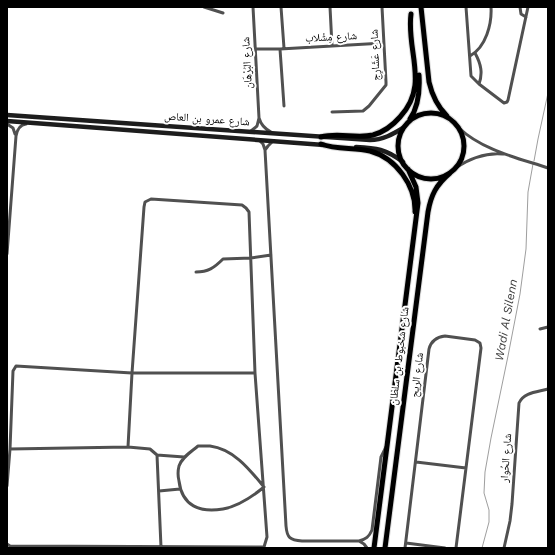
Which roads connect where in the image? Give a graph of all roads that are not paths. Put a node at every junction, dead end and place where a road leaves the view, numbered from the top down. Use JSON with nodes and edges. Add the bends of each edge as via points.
{"nodes":[{"id":1,"x":204,"y":7,"type":"edge"},
{"id":2,"x":253,"y":7,"type":"edge"},
{"id":3,"x":281,"y":7,"type":"edge"},
{"id":4,"x":330,"y":7,"type":"edge"},
{"id":5,"x":382,"y":7,"type":"edge"},
{"id":6,"x":410,"y":7,"type":"edge"},
{"id":7,"x":420,"y":7,"type":"edge"},
{"id":8,"x":466,"y":7,"type":"edge"},
{"id":9,"x":491,"y":7,"type":"edge"},
{"id":10,"x":520,"y":7,"type":"edge"},
{"id":11,"x":528,"y":7,"type":"edge"},
{"id":12,"x":223,"y":13,"type":"dead end"},
{"id":13,"x":411,"y":14,"type":"junction"},
{"id":14,"x":526,"y":17,"type":"junction"},
{"id":15,"x":384,"y":43,"type":"junction"},
{"id":16,"x":332,"y":46,"type":"junction"},
{"id":17,"x":284,"y":48,"type":"junction"},
{"id":18,"x":256,"y":49,"type":"junction"},
{"id":19,"x":280,"y":49,"type":"junction"},
{"id":20,"x":475,"y":53,"type":"junction"},
{"id":21,"x":470,"y":56,"type":"junction"},
{"id":22,"x":480,"y":84,"type":"junction"},
{"id":23,"x":284,"y":106,"type":"dead end"},
{"id":24,"x":332,"y":112,"type":"dead end"},
{"id":25,"x":7,"y":115,"type":"edge"},
{"id":26,"x":259,"y":118,"type":"junction"},
{"id":27,"x":451,"y":119,"type":"junction"},
{"id":28,"x":7,"y":123,"type":"edge"},
{"id":29,"x":34,"y":123,"type":"junction"},
{"id":30,"x":407,"y":123,"type":"junction"},
{"id":31,"x":404,"y":128,"type":"junction"},
{"id":32,"x":459,"y":128,"type":"junction"},
{"id":33,"x":250,"y":131,"type":"junction"},
{"id":34,"x":273,"y":133,"type":"junction"},
{"id":35,"x":16,"y":136,"type":"junction"},
{"id":36,"x":321,"y":137,"type":"junction"},
{"id":37,"x":258,"y":139,"type":"junction"},
{"id":38,"x":274,"y":140,"type":"junction"},
{"id":39,"x":321,"y":144,"type":"junction"},
{"id":40,"x":265,"y":150,"type":"junction"},
{"id":41,"x":508,"y":154,"type":"junction"},
{"id":42,"x":403,"y":162,"type":"junction"},
{"id":43,"x":455,"y":168,"type":"junction"},
{"id":44,"x":548,"y":168,"type":"edge"},
{"id":45,"x":408,"y":169,"type":"junction"},
{"id":46,"x":450,"y":173,"type":"junction"},
{"id":47,"x":7,"y":254,"type":"edge"},
{"id":48,"x":271,"y":255,"type":"junction"},
{"id":49,"x":250,"y":258,"type":"junction"},
{"id":50,"x":411,"y":259,"type":"junction"},
{"id":51,"x":196,"y":272,"type":"dead end"},
{"id":52,"x":548,"y":327,"type":"edge"},
{"id":53,"x":540,"y":329,"type":"dead end"},
{"id":54,"x":255,"y":372,"type":"junction"},
{"id":55,"x":132,"y":373,"type":"junction"},
{"id":56,"x":548,"y":389,"type":"edge"},
{"id":57,"x":387,"y":446,"type":"junction"},
{"id":58,"x":128,"y":447,"type":"junction"},
{"id":59,"x":10,"y":449,"type":"junction"},
{"id":60,"x":157,"y":455,"type":"junction"},
{"id":61,"x":184,"y":457,"type":"junction"},
{"id":62,"x":416,"y":462,"type":"junction"},
{"id":63,"x":466,"y":468,"type":"junction"},
{"id":64,"x":7,"y":486,"type":"edge"},
{"id":65,"x":264,"y":487,"type":"junction"},
{"id":66,"x":180,"y":489,"type":"junction"},
{"id":67,"x":159,"y":491,"type":"junction"},
{"id":68,"x":359,"y":541,"type":"junction"},
{"id":69,"x":406,"y":543,"type":"junction"},
{"id":70,"x":7,"y":544,"type":"edge"},
{"id":71,"x":162,"y":547,"type":"junction"},
{"id":72,"x":367,"y":548,"type":"edge"},
{"id":73,"x":374,"y":548,"type":"edge"},
{"id":74,"x":386,"y":548,"type":"edge"},
{"id":75,"x":405,"y":548,"type":"edge"},
{"id":76,"x":445,"y":548,"type":"edge"},
{"id":77,"x":456,"y":548,"type":"edge"},
{"id":78,"x":504,"y":548,"type":"edge"}],
"edges":[{"from":1,"to":12,"type":"street"},
{"from":2,"to":18,"type":"street","name":"شارع البُرْهَان"},
{"from":3,"to":17,"type":"street"},
{"from":4,"to":16,"type":"street"},
{"from":5,"to":15,"type":"street","name":"شارع عَشَارِج"},
{"from":6,"to":13,"type":"main road"},
{"from":7,"to":27,"type":"main road","via":[[431,90],[438,104]]},
{"from":8,"to":21,"type":"street"},
{"from":9,"to":20,"type":"street","via":[[489,27],[484,41]]},
{"from":10,"to":14,"type":"street","via":[[520,13]]},
{"from":11,"to":14,"type":"street"},
{"from":13,"to":30,"type":"main road","via":[[420,87],[416,107]]},
{"from":13,"to":36,"type":"main road","via":[[410,28],[416,80],[408,108],[387,129],[374,135]]},
{"from":14,"to":22,"type":"street","via":[[508,101],[503,102]]},
{"from":15,"to":16,"type":"street","name":"شارع مِشْلاب"},
{"from":15,"to":24,"type":"street","name":"شارع عَشَارِج","via":[[384,89],[363,110]]},
{"from":16,"to":17,"type":"street","name":"شارع مِشْلاب"},
{"from":17,"to":19,"type":"street","name":"شارع مِشْلاب"},
{"from":18,"to":19,"type":"street","name":"شارع مِشْلاب"},
{"from":18,"to":26,"type":"street","name":"شارع البُرْهَان"},
{"from":19,"to":23,"type":"street"},
{"from":20,"to":21,"type":"street"},
{"from":20,"to":22,"type":"street","via":[[482,74]]},
{"from":21,"to":22,"type":"street","via":[[471,76]]},
{"from":25,"to":33,"type":"main road","name":"شارع عمرو بن العاص"},
{"from":26,"to":33,"type":"street","via":[[256,126]]},
{"from":26,"to":34,"type":"street","via":[[264,128]]},
{"from":27,"to":30,"type":"main road","via":[[424,113]]},
{"from":27,"to":32,"type":"main road"},
{"from":28,"to":29,"type":"main road","name":"شارع عمرو بن العاص"},
{"from":28,"to":35,"type":"street","via":[[13,128]]},
{"from":29,"to":35,"type":"street","via":[[22,125]]},
{"from":29,"to":37,"type":"main road","name":"شارع عمرو بن العاص"},
{"from":30,"to":31,"type":"main road"},
{"from":31,"to":36,"type":"main road","name":"شارع عمرو بن العاص","via":[[377,140]]},
{"from":31,"to":42,"type":"main road","via":[[398,142]]},
{"from":32,"to":41,"type":"street","via":[[478,142]]},
{"from":32,"to":43,"type":"main road","via":[[464,144],[460,161]]},
{"from":33,"to":34,"type":"main road","name":"شارع عمرو بن العاص"},
{"from":34,"to":36,"type":"main road","name":"شارع عمرو بن العاص"},
{"from":35,"to":47,"type":"street"},
{"from":37,"to":38,"type":"main road","name":"شارع عمرو بن العاص"},
{"from":37,"to":40,"type":"street"},
{"from":38,"to":39,"type":"main road","name":"شارع عمرو بن العاص"},
{"from":38,"to":40,"type":"street"},
{"from":39,"to":42,"type":"main road","name":"شارع عمرو بن العاص","via":[[376,148]]},
{"from":39,"to":50,"type":"main road","via":[[364,150],[379,155],[390,162],[404,177],[415,206]]},
{"from":40,"to":48,"type":"street"},
{"from":41,"to":43,"type":"street","via":[[480,156]]},
{"from":41,"to":44,"type":"street"},
{"from":42,"to":45,"type":"main road"},
{"from":43,"to":46,"type":"main road"},
{"from":45,"to":46,"type":"main road","via":[[424,178],[442,177]]},
{"from":45,"to":50,"type":"main road","name":"شارع شخبوط بن سلطان","via":[[416,186],[418,203]]},
{"from":46,"to":74,"type":"main road","name":"شارع شخبوط بن سلطان","via":[[435,189],[428,212]]},
{"from":48,"to":49,"type":"street"},
{"from":48,"to":68,"type":"street","via":[[286,533],[295,541]]},
{"from":49,"to":51,"type":"street","via":[[223,259],[214,268]]},
{"from":49,"to":54,"type":"street"},
{"from":49,"to":55,"type":"street","via":[[249,212],[242,205],[151,199],[145,202]]},
{"from":50,"to":57,"type":"main road","name":"شارع شخبوط بن سلطان"},
{"from":52,"to":53,"type":"street"},
{"from":54,"to":55,"type":"street"},
{"from":54,"to":65,"type":"street"},
{"from":55,"to":58,"type":"street"},
{"from":55,"to":59,"type":"street","via":[[16,366],[13,371]]},
{"from":56,"to":78,"type":"street","name":"شارع الحُوار","via":[[526,394],[519,402],[512,504]]},
{"from":57,"to":68,"type":"street","via":[[381,457],[372,530],[366,538]]},
{"from":57,"to":73,"type":"main road","name":"شارع شخبوط بن سلطان"},
{"from":58,"to":59,"type":"street"},
{"from":58,"to":60,"type":"street","via":[[150,449]]},
{"from":59,"to":64,"type":"street"},
{"from":60,"to":61,"type":"street"},
{"from":60,"to":67,"type":"street"},
{"from":61,"to":65,"type":"street","via":[[198,446],[220,449],[236,456]]},
{"from":61,"to":66,"type":"street","via":[[179,466]]},
{"from":62,"to":63,"type":"street"},
{"from":62,"to":63,"type":"street","name":"شارع الريح","via":[[429,349],[435,340],[445,336],[475,340],[481,345]]},
{"from":62,"to":69,"type":"street","name":"شارع الريح"},
{"from":63,"to":77,"type":"street","name":"شارع الريح"},
{"from":65,"to":66,"type":"street","via":[[234,506],[204,510],[194,507],[184,498]]},
{"from":65,"to":71,"type":"street","via":[[267,537],[264,547]]},
{"from":66,"to":67,"type":"street"},
{"from":67,"to":71,"type":"street"},
{"from":68,"to":72,"type":"street"},
{"from":69,"to":75,"type":"street","name":"شارع الريح"},
{"from":69,"to":76,"type":"street"},
{"from":70,"to":71,"type":"street"}]}
